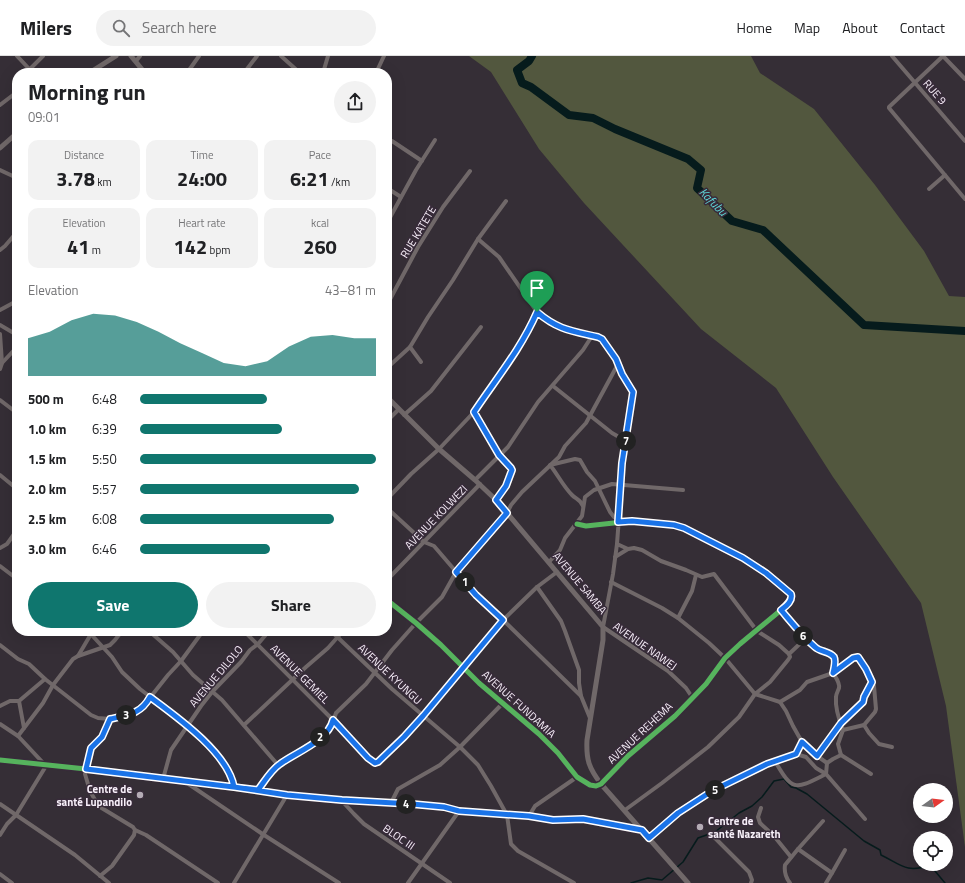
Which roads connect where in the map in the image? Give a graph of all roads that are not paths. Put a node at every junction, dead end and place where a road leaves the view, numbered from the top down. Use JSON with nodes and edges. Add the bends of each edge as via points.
{"nodes":[{"id":1,"x":17,"y":56,"type":"edge"},
{"id":2,"x":43,"y":56,"type":"edge"},
{"id":3,"x":116,"y":56,"type":"edge"},
{"id":4,"x":131,"y":56,"type":"edge"},
{"id":5,"x":140,"y":56,"type":"edge"},
{"id":6,"x":199,"y":56,"type":"edge"},
{"id":7,"x":257,"y":56,"type":"edge"},
{"id":8,"x":281,"y":56,"type":"edge"},
{"id":9,"x":328,"y":56,"type":"edge"},
{"id":10,"x":384,"y":56,"type":"edge"},
{"id":11,"x":892,"y":56,"type":"edge"},
{"id":12,"x":943,"y":56,"type":"edge"},
{"id":13,"x":136,"y":61,"type":"junction"},
{"id":14,"x":28,"y":68,"type":"edge"},
{"id":15,"x":33,"y":68,"type":"edge"},
{"id":16,"x":97,"y":68,"type":"edge"},
{"id":17,"x":141,"y":68,"type":"edge"},
{"id":18,"x":191,"y":68,"type":"edge"},
{"id":19,"x":248,"y":68,"type":"edge"},
{"id":20,"x":294,"y":68,"type":"edge"},
{"id":21,"x":324,"y":68,"type":"edge"},
{"id":22,"x":378,"y":68,"type":"edge"},
{"id":23,"x":965,"y":80,"type":"edge"},
{"id":24,"x":915,"y":82,"type":"junction"},
{"id":25,"x":12,"y":96,"type":"edge"},
{"id":26,"x":0,"y":105,"type":"edge"},
{"id":27,"x":12,"y":137,"type":"edge"},
{"id":28,"x":435,"y":140,"type":"dead end"},
{"id":29,"x":392,"y":141,"type":"dead end"},
{"id":30,"x":965,"y":141,"type":"edge"},
{"id":31,"x":0,"y":148,"type":"edge"},
{"id":32,"x":422,"y":161,"type":"junction"},
{"id":33,"x":0,"y":170,"type":"edge"},
{"id":34,"x":470,"y":171,"type":"dead end"},
{"id":35,"x":945,"y":175,"type":"junction"},
{"id":36,"x":12,"y":176,"type":"edge"},
{"id":37,"x":929,"y":189,"type":"dead end"},
{"id":38,"x":392,"y":191,"type":"edge"},
{"id":39,"x":401,"y":197,"type":"junction"},
{"id":40,"x":965,"y":199,"type":"edge"},
{"id":41,"x":506,"y":201,"type":"dead end"},
{"id":42,"x":392,"y":214,"type":"edge"},
{"id":43,"x":12,"y":238,"type":"edge"},
{"id":44,"x":478,"y":239,"type":"junction"},
{"id":45,"x":0,"y":250,"type":"edge"},
{"id":46,"x":392,"y":296,"type":"edge"},
{"id":47,"x":12,"y":304,"type":"edge"},
{"id":48,"x":0,"y":310,"type":"edge"},
{"id":49,"x":537,"y":312,"type":"junction"},
{"id":50,"x":0,"y":325,"type":"edge"},
{"id":51,"x":481,"y":327,"type":"dead end"},
{"id":52,"x":12,"y":332,"type":"edge"},
{"id":53,"x":0,"y":334,"type":"edge"},
{"id":54,"x":592,"y":336,"type":"junction"},
{"id":55,"x":410,"y":347,"type":"junction"},
{"id":56,"x":12,"y":352,"type":"edge"},
{"id":57,"x":421,"y":362,"type":"dead end"},
{"id":58,"x":2,"y":363,"type":"junction"},
{"id":59,"x":392,"y":363,"type":"edge"},
{"id":60,"x":618,"y":364,"type":"junction"},
{"id":61,"x":0,"y":369,"type":"edge"},
{"id":62,"x":553,"y":386,"type":"junction"},
{"id":63,"x":0,"y":400,"type":"edge"},
{"id":64,"x":392,"y":402,"type":"edge"},
{"id":65,"x":12,"y":409,"type":"edge"},
{"id":66,"x":399,"y":409,"type":"junction"},
{"id":67,"x":474,"y":412,"type":"junction"},
{"id":68,"x":590,"y":414,"type":"junction"},
{"id":69,"x":404,"y":415,"type":"junction"},
{"id":70,"x":392,"y":416,"type":"edge"},
{"id":71,"x":626,"y":441,"type":"junction"},
{"id":72,"x":439,"y":449,"type":"junction"},
{"id":73,"x":499,"y":455,"type":"junction"},
{"id":74,"x":550,"y":465,"type":"junction"},
{"id":75,"x":0,"y":475,"type":"edge"},
{"id":76,"x":475,"y":480,"type":"junction"},
{"id":77,"x":480,"y":484,"type":"junction"},
{"id":78,"x":621,"y":484,"type":"junction"},
{"id":79,"x":12,"y":485,"type":"edge"},
{"id":80,"x":599,"y":488,"type":"junction"},
{"id":81,"x":683,"y":490,"type":"dead end"},
{"id":82,"x":392,"y":494,"type":"edge"},
{"id":83,"x":496,"y":500,"type":"junction"},
{"id":84,"x":584,"y":506,"type":"junction"},
{"id":85,"x":392,"y":513,"type":"edge"},
{"id":86,"x":507,"y":513,"type":"junction"},
{"id":87,"x":618,"y":522,"type":"junction"},
{"id":88,"x":577,"y":524,"type":"junction"},
{"id":89,"x":12,"y":538,"type":"edge"},
{"id":90,"x":424,"y":542,"type":"junction"},
{"id":91,"x":616,"y":544,"type":"junction"},
{"id":92,"x":0,"y":548,"type":"edge"},
{"id":93,"x":628,"y":549,"type":"junction"},
{"id":94,"x":615,"y":557,"type":"junction"},
{"id":95,"x":549,"y":562,"type":"junction"},
{"id":96,"x":0,"y":566,"type":"edge"},
{"id":97,"x":456,"y":572,"type":"junction"},
{"id":98,"x":557,"y":572,"type":"junction"},
{"id":99,"x":12,"y":575,"type":"edge"},
{"id":100,"x":392,"y":575,"type":"edge"},
{"id":101,"x":696,"y":575,"type":"junction"},
{"id":102,"x":611,"y":582,"type":"junction"},
{"id":103,"x":537,"y":587,"type":"junction"},
{"id":104,"x":392,"y":604,"type":"edge"},
{"id":105,"x":781,"y":610,"type":"junction"},
{"id":106,"x":678,"y":618,"type":"junction"},
{"id":107,"x":503,"y":620,"type":"junction"},
{"id":108,"x":416,"y":623,"type":"junction"},
{"id":109,"x":603,"y":627,"type":"junction"},
{"id":110,"x":757,"y":631,"type":"junction"},
{"id":111,"x":87,"y":636,"type":"edge"},
{"id":112,"x":92,"y":636,"type":"edge"},
{"id":113,"x":118,"y":636,"type":"edge"},
{"id":114,"x":155,"y":636,"type":"edge"},
{"id":115,"x":199,"y":636,"type":"edge"},
{"id":116,"x":249,"y":636,"type":"edge"},
{"id":117,"x":265,"y":636,"type":"edge"},
{"id":118,"x":337,"y":637,"type":"joint"},
{"id":119,"x":806,"y":638,"type":"junction"},
{"id":120,"x":258,"y":644,"type":"junction"},
{"id":121,"x":0,"y":645,"type":"edge"},
{"id":122,"x":102,"y":647,"type":"junction"},
{"id":123,"x":789,"y":654,"type":"junction"},
{"id":124,"x":78,"y":656,"type":"junction"},
{"id":125,"x":725,"y":658,"type":"junction"},
{"id":126,"x":181,"y":661,"type":"junction"},
{"id":127,"x":463,"y":666,"type":"junction"},
{"id":128,"x":376,"y":673,"type":"junction"},
{"id":129,"x":833,"y":673,"type":"junction"},
{"id":130,"x":45,"y":679,"type":"junction"},
{"id":131,"x":292,"y":680,"type":"junction"},
{"id":132,"x":872,"y":682,"type":"junction"},
{"id":133,"x":53,"y":685,"type":"junction"},
{"id":134,"x":212,"y":692,"type":"junction"},
{"id":135,"x":755,"y":694,"type":"junction"},
{"id":136,"x":581,"y":696,"type":"junction"},
{"id":137,"x":150,"y":697,"type":"junction"},
{"id":138,"x":692,"y":698,"type":"junction"},
{"id":139,"x":19,"y":702,"type":"junction"},
{"id":140,"x":780,"y":702,"type":"junction"},
{"id":141,"x":503,"y":703,"type":"junction"},
{"id":142,"x":0,"y":706,"type":"edge"},
{"id":143,"x":423,"y":716,"type":"junction"},
{"id":144,"x":590,"y":718,"type":"junction"},
{"id":145,"x":110,"y":719,"type":"junction"},
{"id":146,"x":333,"y":720,"type":"junction"},
{"id":147,"x":841,"y":723,"type":"junction"},
{"id":148,"x":0,"y":724,"type":"edge"},
{"id":149,"x":244,"y":725,"type":"junction"},
{"id":150,"x":864,"y":725,"type":"junction"},
{"id":151,"x":188,"y":726,"type":"junction"},
{"id":152,"x":24,"y":728,"type":"junction"},
{"id":153,"x":843,"y":730,"type":"junction"},
{"id":154,"x":18,"y":736,"type":"junction"},
{"id":155,"x":802,"y":742,"type":"junction"},
{"id":156,"x":460,"y":747,"type":"junction"},
{"id":157,"x":892,"y":747,"type":"dead end"},
{"id":158,"x":796,"y":754,"type":"junction"},
{"id":159,"x":841,"y":755,"type":"junction"},
{"id":160,"x":817,"y":756,"type":"junction"},
{"id":161,"x":0,"y":760,"type":"edge"},
{"id":162,"x":775,"y":761,"type":"junction"},
{"id":163,"x":827,"y":763,"type":"junction"},
{"id":164,"x":278,"y":765,"type":"junction"},
{"id":165,"x":46,"y":766,"type":"junction"},
{"id":166,"x":86,"y":769,"type":"junction"},
{"id":167,"x":826,"y":774,"type":"junction"},
{"id":168,"x":871,"y":774,"type":"dead end"},
{"id":169,"x":577,"y":777,"type":"junction"},
{"id":170,"x":163,"y":780,"type":"junction"},
{"id":171,"x":185,"y":782,"type":"junction"},
{"id":172,"x":601,"y":784,"type":"junction"},
{"id":173,"x":234,"y":787,"type":"junction"},
{"id":174,"x":258,"y":790,"type":"junction"},
{"id":175,"x":287,"y":795,"type":"junction"},
{"id":176,"x":342,"y":800,"type":"junction"},
{"id":177,"x":391,"y":803,"type":"junction"},
{"id":178,"x":0,"y":804,"type":"edge"},
{"id":179,"x":761,"y":808,"type":"dead end"},
{"id":180,"x":624,"y":810,"type":"junction"},
{"id":181,"x":459,"y":811,"type":"junction"},
{"id":182,"x":16,"y":815,"type":"junction"},
{"id":183,"x":507,"y":815,"type":"junction"},
{"id":184,"x":529,"y":816,"type":"junction"},
{"id":185,"x":865,"y":819,"type":"dead end"},
{"id":186,"x":823,"y":821,"type":"dead end"},
{"id":187,"x":135,"y":830,"type":"junction"},
{"id":188,"x":642,"y":830,"type":"junction"},
{"id":189,"x":0,"y":835,"type":"edge"},
{"id":190,"x":264,"y":835,"type":"junction"},
{"id":191,"x":714,"y":837,"type":"dead end"},
{"id":192,"x":649,"y":838,"type":"junction"},
{"id":193,"x":798,"y":849,"type":"junction"},
{"id":194,"x":845,"y":850,"type":"dead end"},
{"id":195,"x":791,"y":857,"type":"junction"},
{"id":196,"x":422,"y":864,"type":"junction"},
{"id":197,"x":832,"y":873,"type":"junction"},
{"id":198,"x":0,"y":874,"type":"edge"},
{"id":199,"x":100,"y":876,"type":"junction"},
{"id":200,"x":828,"y":882,"type":"edge"},
{"id":201,"x":12,"y":883,"type":"edge"},
{"id":202,"x":109,"y":883,"type":"edge"},
{"id":203,"x":218,"y":883,"type":"edge"},
{"id":204,"x":234,"y":883,"type":"edge"},
{"id":205,"x":339,"y":883,"type":"edge"},
{"id":206,"x":408,"y":883,"type":"edge"},
{"id":207,"x":450,"y":883,"type":"edge"},
{"id":208,"x":574,"y":883,"type":"edge"},
{"id":209,"x":688,"y":883,"type":"edge"},
{"id":210,"x":751,"y":883,"type":"edge"},
{"id":211,"x":790,"y":883,"type":"edge"}],
"edges":[{"from":1,"to":14,"type":"street"},
{"from":2,"to":15,"type":"street"},
{"from":3,"to":16,"type":"street"},
{"from":4,"to":13,"type":"street"},
{"from":5,"to":13,"type":"street"},
{"from":6,"to":18,"type":"street"},
{"from":7,"to":19,"type":"street"},
{"from":8,"to":20,"type":"street"},
{"from":9,"to":21,"type":"street"},
{"from":10,"to":22,"type":"street"},
{"from":11,"to":24,"type":"street","name":"RUE 9"},
{"from":12,"to":23,"type":"street"},
{"from":12,"to":24,"type":"street"},
{"from":13,"to":17,"type":"street"},
{"from":24,"to":30,"type":"street","name":"RUE 9"},
{"from":24,"to":35,"type":"street","via":[[889,108]]},
{"from":25,"to":26,"type":"street"},
{"from":27,"to":31,"type":"street"},
{"from":28,"to":32,"type":"street"},
{"from":29,"to":32,"type":"street"},
{"from":32,"to":39,"type":"street"},
{"from":33,"to":36,"type":"street"},
{"from":34,"to":46,"type":"street","name":"RUE KATETE","via":[[418,247]]},
{"from":35,"to":37,"type":"street"},
{"from":35,"to":40,"type":"street"},
{"from":38,"to":39,"type":"street"},
{"from":39,"to":42,"type":"street"},
{"from":41,"to":44,"type":"street"},
{"from":43,"to":45,"type":"street"},
{"from":44,"to":49,"type":"street","via":[[499,257]]},
{"from":44,"to":55,"type":"street"},
{"from":47,"to":48,"type":"street"},
{"from":49,"to":54,"type":"street","via":[[556,326]]},
{"from":49,"to":67,"type":"street","via":[[529,331]]},
{"from":50,"to":52,"type":"street"},
{"from":51,"to":69,"type":"street","via":[[432,391]]},
{"from":53,"to":58,"type":"street"},
{"from":54,"to":60,"type":"street","via":[[602,339]]},
{"from":54,"to":62,"type":"street"},
{"from":55,"to":57,"type":"street"},
{"from":55,"to":59,"type":"street"},
{"from":56,"to":58,"type":"street"},
{"from":58,"to":61,"type":"street"},
{"from":60,"to":68,"type":"street"},
{"from":60,"to":71,"type":"street","via":[[633,392]]},
{"from":62,"to":68,"type":"street"},
{"from":62,"to":73,"type":"street","via":[[538,402],[508,447]]},
{"from":63,"to":65,"type":"street"},
{"from":64,"to":66,"type":"street","name":"AVENUE SAMBA"},
{"from":66,"to":69,"type":"street","name":"AVENUE SAMBA"},
{"from":66,"to":70,"type":"street"},
{"from":67,"to":72,"type":"street"},
{"from":67,"to":73,"type":"street"},
{"from":68,"to":71,"type":"street"},
{"from":68,"to":74,"type":"street","via":[[586,423]]},
{"from":69,"to":72,"type":"street","name":"AVENUE SAMBA"},
{"from":71,"to":78,"type":"street"},
{"from":72,"to":76,"type":"street","name":"AVENUE SAMBA"},
{"from":72,"to":82,"type":"street"},
{"from":73,"to":76,"type":"street"},
{"from":73,"to":83,"type":"street","via":[[512,470],[506,486]]},
{"from":74,"to":80,"type":"street","via":[[577,459]]},
{"from":74,"to":84,"type":"street","via":[[568,490]]},
{"from":74,"to":86,"type":"street","via":[[522,492]]},
{"from":75,"to":79,"type":"street"},
{"from":76,"to":77,"type":"street","name":"AVENUE SAMBA"},
{"from":77,"to":83,"type":"street","name":"AVENUE SAMBA"},
{"from":77,"to":90,"type":"street","name":"AVENUE KOLWEZI"},
{"from":78,"to":80,"type":"street"},
{"from":78,"to":81,"type":"street"},
{"from":78,"to":87,"type":"street"},
{"from":80,"to":84,"type":"street","via":[[585,497]]},
{"from":80,"to":87,"type":"street","via":[[610,512]]},
{"from":83,"to":86,"type":"street","name":"AVENUE SAMBA"},
{"from":84,"to":88,"type":"street"},
{"from":85,"to":90,"type":"street"},
{"from":86,"to":95,"type":"street","name":"AVENUE SAMBA"},
{"from":86,"to":97,"type":"street"},
{"from":87,"to":88,"type":"street","via":[[586,526]]},
{"from":87,"to":91,"type":"street"},
{"from":87,"to":105,"type":"street","name":"AVENUE REHEMA","via":[[678,526],[706,538],[766,573],[791,594],[792,598]]},
{"from":88,"to":95,"type":"street"},
{"from":89,"to":92,"type":"street","via":[[8,544]]},
{"from":90,"to":97,"type":"street","via":[[434,546]]},
{"from":90,"to":100,"type":"street","name":"AVENUE KOLWEZI"},
{"from":91,"to":93,"type":"street"},
{"from":91,"to":94,"type":"street"},
{"from":93,"to":94,"type":"street"},
{"from":93,"to":101,"type":"street","via":[[642,550],[661,562]]},
{"from":94,"to":102,"type":"street"},
{"from":95,"to":98,"type":"street","name":"AVENUE SAMBA"},
{"from":96,"to":99,"type":"street"},
{"from":97,"to":107,"type":"street"},
{"from":97,"to":108,"type":"street","via":[[442,597]]},
{"from":98,"to":103,"type":"street","name":"AVENUE GEMIEL"},
{"from":98,"to":109,"type":"street","name":"AVENUE SAMBA"},
{"from":101,"to":106,"type":"street","via":[[692,591]]},
{"from":101,"to":110,"type":"street","via":[[702,577],[714,574]]},
{"from":102,"to":106,"type":"street"},
{"from":102,"to":109,"type":"street"},
{"from":103,"to":107,"type":"street","name":"AVENUE GEMIEL"},
{"from":103,"to":136,"type":"street","via":[[561,621],[579,670]]},
{"from":104,"to":108,"type":"street","name":"AVENUE FUNDAMIA"},
{"from":105,"to":110,"type":"street","name":"AVENUE REHEMA"},
{"from":105,"to":119,"type":"street"},
{"from":106,"to":125,"type":"street"},
{"from":107,"to":127,"type":"street","name":"AVENUE GEMIEL"},
{"from":107,"to":136,"type":"street"},
{"from":108,"to":127,"type":"street","name":"AVENUE FUNDAMIA"},
{"from":108,"to":128,"type":"street"},
{"from":109,"to":138,"type":"street","name":"AVENUE NAWEJ","via":[[668,671],[686,688]]},
{"from":109,"to":144,"type":"street","name":"AVENUE SAMBA"},
{"from":110,"to":123,"type":"street"},
{"from":110,"to":125,"type":"street","name":"AVENUE REHEMA"},
{"from":111,"to":124,"type":"street"},
{"from":112,"to":122,"type":"street"},
{"from":113,"to":122,"type":"street","via":[[111,644]]},
{"from":114,"to":126,"type":"street"},
{"from":115,"to":126,"type":"street"},
{"from":116,"to":120,"type":"street","name":"AVENUE GEMIEL"},
{"from":117,"to":120,"type":"street","name":"AVENUE DILOLO"},
{"from":118,"to":128,"type":"street","name":"AVENUE KYUNGU"},
{"from":118,"to":131,"type":"street"},
{"from":119,"to":123,"type":"street"},
{"from":119,"to":129,"type":"street","via":[[816,649],[834,658]]},
{"from":120,"to":131,"type":"street","name":"AVENUE GEMIEL"},
{"from":120,"to":134,"type":"street","name":"AVENUE DILOLO"},
{"from":121,"to":130,"type":"street","via":[[29,664]]},
{"from":122,"to":124,"type":"street"},
{"from":122,"to":137,"type":"street","via":[[122,672]]},
{"from":123,"to":135,"type":"street","via":[[788,660],[770,682]]},
{"from":124,"to":133,"type":"street"},
{"from":125,"to":135,"type":"street"},
{"from":125,"to":138,"type":"street","name":"AVENUE REHEMA","via":[[713,676]]},
{"from":126,"to":134,"type":"street"},
{"from":126,"to":137,"type":"street"},
{"from":127,"to":141,"type":"street","name":"AVENUE FUNDAMIA"},
{"from":127,"to":143,"type":"street","name":"AVENUE GEMIEL"},
{"from":128,"to":143,"type":"street","name":"AVENUE KYUNGU"},
{"from":128,"to":146,"type":"street","via":[[336,713]]},
{"from":129,"to":132,"type":"street","via":[[858,657]]},
{"from":129,"to":140,"type":"street","via":[[807,682],[800,690]]},
{"from":129,"to":147,"type":"street","via":[[838,684],[836,700]]},
{"from":130,"to":133,"type":"street"},
{"from":130,"to":139,"type":"street"},
{"from":131,"to":146,"type":"street","name":"AVENUE GEMIEL"},
{"from":131,"to":149,"type":"street"},
{"from":132,"to":147,"type":"street","via":[[862,704]]},
{"from":132,"to":150,"type":"street","via":[[876,709]]},
{"from":133,"to":145,"type":"street","via":[[91,715]]},
{"from":133,"to":152,"type":"street"},
{"from":134,"to":149,"type":"street"},
{"from":134,"to":151,"type":"street","name":"AVENUE DILOLO"},
{"from":135,"to":140,"type":"street"},
{"from":135,"to":180,"type":"street","via":[[739,717],[708,746]]},
{"from":136,"to":144,"type":"street"},
{"from":137,"to":145,"type":"street","via":[[141,709]]},
{"from":137,"to":151,"type":"street"},
{"from":138,"to":172,"type":"street","name":"AVENUE REHEMA"},
{"from":139,"to":142,"type":"street","via":[[10,701]]},
{"from":139,"to":152,"type":"street"},
{"from":140,"to":155,"type":"street"},
{"from":141,"to":156,"type":"street"},
{"from":141,"to":169,"type":"street","name":"AVENUE FUNDAMIA","via":[[550,744]]},
{"from":143,"to":146,"type":"street","name":"AVENUE GEMIEL","via":[[375,763]]},
{"from":143,"to":156,"type":"street","name":"AVENUE KYUNGU"},
{"from":144,"to":172,"type":"street","name":"AVENUE SAMBA","via":[[586,754],[592,772]]},
{"from":145,"to":166,"type":"street","via":[[102,737],[91,748]]},
{"from":146,"to":164,"type":"street","via":[[332,725],[315,742]]},
{"from":147,"to":153,"type":"street"},
{"from":147,"to":160,"type":"street"},
{"from":148,"to":154,"type":"street"},
{"from":149,"to":164,"type":"street"},
{"from":150,"to":153,"type":"street"},
{"from":150,"to":157,"type":"street","via":[[879,744]]},
{"from":151,"to":170,"type":"street","name":"AVENUE DILOLO","via":[[171,750]]},
{"from":151,"to":173,"type":"street","via":[[211,748],[226,768]]},
{"from":152,"to":154,"type":"street"},
{"from":153,"to":159,"type":"street","via":[[838,744]]},
{"from":154,"to":165,"type":"street"},
{"from":155,"to":158,"type":"street"},
{"from":155,"to":160,"type":"street"},
{"from":156,"to":177,"type":"street","via":[[428,774],[398,789]]},
{"from":156,"to":183,"type":"street","name":"AVENUE KYUNGU","via":[[481,769]]},
{"from":158,"to":162,"type":"street"},
{"from":158,"to":167,"type":"street","via":[[806,757]]},
{"from":159,"to":163,"type":"street"},
{"from":159,"to":168,"type":"street"},
{"from":160,"to":163,"type":"street"},
{"from":161,"to":165,"type":"street"},
{"from":162,"to":167,"type":"street","via":[[784,777],[797,786]]},
{"from":162,"to":192,"type":"street","via":[[721,786],[678,813]]},
{"from":163,"to":167,"type":"street"},
{"from":164,"to":174,"type":"street"},
{"from":165,"to":166,"type":"street"},
{"from":165,"to":182,"type":"street"},
{"from":166,"to":170,"type":"street"},
{"from":166,"to":187,"type":"street","via":[[87,781],[100,807]]},
{"from":167,"to":185,"type":"street"},
{"from":169,"to":172,"type":"street","name":"AVENUE FUNDAMIA","via":[[590,785]]},
{"from":169,"to":184,"type":"street","via":[[535,806]]},
{"from":170,"to":171,"type":"street"},
{"from":171,"to":173,"type":"street"},
{"from":171,"to":190,"type":"street"},
{"from":172,"to":180,"type":"street","name":"AVENUE SAMBA"},
{"from":173,"to":174,"type":"street"},
{"from":174,"to":175,"type":"street"},
{"from":175,"to":176,"type":"street"},
{"from":175,"to":190,"type":"street"},
{"from":176,"to":177,"type":"street"},
{"from":176,"to":196,"type":"street","name":"BLOC III","via":[[364,824]]},
{"from":177,"to":181,"type":"street","via":[[444,807]]},
{"from":178,"to":182,"type":"street"},
{"from":179,"to":195,"type":"street","via":[[758,817],[760,823]]},
{"from":180,"to":188,"type":"street","name":"AVENUE SAMBA"},
{"from":181,"to":183,"type":"street"},
{"from":181,"to":196,"type":"street"},
{"from":182,"to":189,"type":"street"},
{"from":182,"to":199,"type":"street","via":[[75,855]]},
{"from":183,"to":184,"type":"street"},
{"from":183,"to":208,"type":"street","name":"AVENUE KYUNGU","via":[[511,844],[518,851]]},
{"from":184,"to":188,"type":"street","via":[[553,820],[583,819]]},
{"from":186,"to":193,"type":"street"},
{"from":187,"to":199,"type":"street","via":[[116,862]]},
{"from":187,"to":203,"type":"street"},
{"from":188,"to":192,"type":"street","name":"AVENUE SAMBA"},
{"from":190,"to":204,"type":"street"},
{"from":190,"to":205,"type":"street"},
{"from":191,"to":210,"type":"street","via":[[749,872]]},
{"from":192,"to":209,"type":"street","name":"AVENUE SAMBA"},
{"from":193,"to":195,"type":"street"},
{"from":193,"to":197,"type":"street"},
{"from":194,"to":197,"type":"street"},
{"from":195,"to":211,"type":"street","via":[[784,869]]},
{"from":196,"to":206,"type":"street"},
{"from":196,"to":207,"type":"street","name":"BLOC III"},
{"from":197,"to":200,"type":"street"},
{"from":198,"to":201,"type":"street"},
{"from":199,"to":202,"type":"street"}]}
